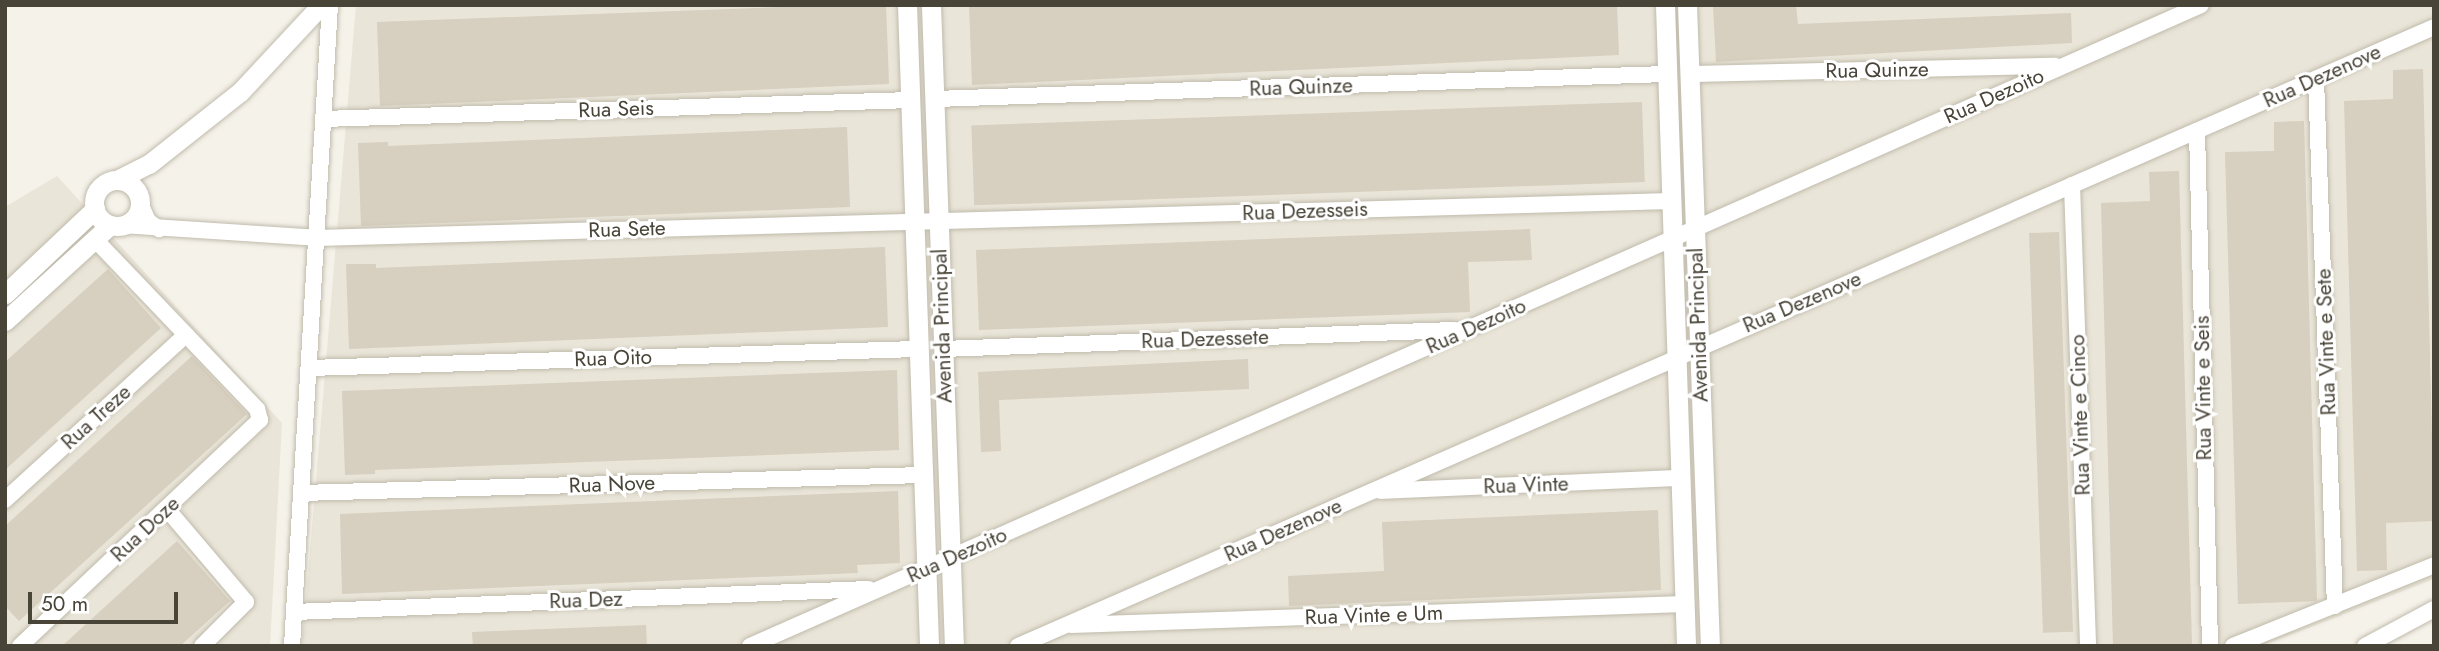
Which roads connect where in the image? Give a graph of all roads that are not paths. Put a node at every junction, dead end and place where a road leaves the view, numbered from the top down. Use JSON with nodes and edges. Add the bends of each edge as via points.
{"nodes":[{"id":1,"x":321,"y":5,"type":"edge"},
{"id":2,"x":330,"y":5,"type":"edge"},
{"id":3,"x":907,"y":5,"type":"edge"},
{"id":4,"x":931,"y":5,"type":"edge"},
{"id":5,"x":1665,"y":5,"type":"edge"},
{"id":6,"x":1687,"y":5,"type":"edge"},
{"id":7,"x":2201,"y":5,"type":"edge"},
{"id":8,"x":2434,"y":27,"type":"edge"},
{"id":9,"x":2064,"y":66,"type":"junction"},
{"id":10,"x":1667,"y":74,"type":"junction"},
{"id":11,"x":1690,"y":74,"type":"junction"},
{"id":12,"x":2316,"y":79,"type":"junction"},
{"id":13,"x":934,"y":99,"type":"junction"},
{"id":14,"x":910,"y":100,"type":"junction"},
{"id":15,"x":323,"y":119,"type":"junction"},
{"id":16,"x":2197,"y":131,"type":"junction"},
{"id":17,"x":149,"y":164,"type":"junction"},
{"id":18,"x":117,"y":180,"type":"junction"},
{"id":19,"x":2072,"y":185,"type":"junction"},
{"id":20,"x":139,"y":200,"type":"junction"},
{"id":21,"x":1671,"y":201,"type":"junction"},
{"id":22,"x":95,"y":209,"type":"junction"},
{"id":23,"x":939,"y":221,"type":"junction"},
{"id":24,"x":914,"y":222,"type":"junction"},
{"id":25,"x":116,"y":225,"type":"junction"},
{"id":26,"x":1695,"y":228,"type":"junction"},
{"id":27,"x":159,"y":229,"type":"junction"},
{"id":28,"x":316,"y":238,"type":"junction"},
{"id":29,"x":1672,"y":238,"type":"junction"},
{"id":30,"x":101,"y":246,"type":"dead end"},
{"id":31,"x":5,"y":294,"type":"edge"},
{"id":32,"x":5,"y":321,"type":"edge"},
{"id":33,"x":1466,"y":330,"type":"junction"},
{"id":34,"x":186,"y":335,"type":"junction"},
{"id":35,"x":1699,"y":347,"type":"junction"},
{"id":36,"x":918,"y":349,"type":"junction"},
{"id":37,"x":943,"y":349,"type":"junction"},
{"id":38,"x":1676,"y":357,"type":"junction"},
{"id":39,"x":309,"y":368,"type":"junction"},
{"id":40,"x":923,"y":475,"type":"junction"},
{"id":41,"x":1680,"y":478,"type":"junction"},
{"id":42,"x":1371,"y":491,"type":"junction"},
{"id":43,"x":301,"y":493,"type":"junction"},
{"id":44,"x":5,"y":500,"type":"edge"},
{"id":45,"x":167,"y":509,"type":"junction"},
{"id":46,"x":950,"y":558,"type":"junction"},
{"id":47,"x":2434,"y":565,"type":"edge"},
{"id":48,"x":926,"y":568,"type":"junction"},
{"id":49,"x":878,"y":589,"type":"junction"},
{"id":50,"x":1685,"y":604,"type":"junction"},
{"id":51,"x":2335,"y":606,"type":"junction"},
{"id":52,"x":2434,"y":609,"type":"edge"},
{"id":53,"x":294,"y":612,"type":"junction"},
{"id":54,"x":1063,"y":626,"type":"junction"},
{"id":55,"x":20,"y":646,"type":"edge"},
{"id":56,"x":202,"y":646,"type":"edge"},
{"id":57,"x":292,"y":646,"type":"edge"},
{"id":58,"x":750,"y":646,"type":"edge"},
{"id":59,"x":929,"y":646,"type":"edge"},
{"id":60,"x":954,"y":646,"type":"edge"},
{"id":61,"x":1018,"y":646,"type":"edge"},
{"id":62,"x":1686,"y":646,"type":"edge"},
{"id":63,"x":1710,"y":646,"type":"edge"},
{"id":64,"x":2088,"y":646,"type":"edge"},
{"id":65,"x":2210,"y":646,"type":"edge"},
{"id":66,"x":2232,"y":646,"type":"edge"},
{"id":67,"x":2365,"y":646,"type":"edge"}],
"edges":[{"from":1,"to":17,"type":"street","via":[[240,92]]},
{"from":2,"to":15,"type":"street"},
{"from":3,"to":14,"type":"street","name":"Avenida Principal"},
{"from":4,"to":13,"type":"street","name":"Avenida Principal"},
{"from":5,"to":10,"type":"street","name":"Avenida Principal"},
{"from":6,"to":11,"type":"street","name":"Avenida Principal"},
{"from":7,"to":9,"type":"street","name":"Rua Dezoito"},
{"from":8,"to":12,"type":"street","name":"Rua Dezenove"},
{"from":9,"to":11,"type":"street","name":"Rua Quinze"},
{"from":9,"to":26,"type":"street","name":"Rua Dezoito"},
{"from":10,"to":13,"type":"street","name":"Rua Quinze"},
{"from":10,"to":21,"type":"street","name":"Avenida Principal"},
{"from":11,"to":26,"type":"street","name":"Avenida Principal"},
{"from":12,"to":16,"type":"street","name":"Rua Dezenove"},
{"from":12,"to":51,"type":"street","name":"Rua Vinte e Sete"},
{"from":13,"to":23,"type":"street","name":"Avenida Principal"},
{"from":14,"to":15,"type":"street","name":"Rua Seis"},
{"from":14,"to":24,"type":"street","name":"Avenida Principal"},
{"from":15,"to":28,"type":"street"},
{"from":16,"to":19,"type":"street","name":"Rua Dezenove"},
{"from":16,"to":65,"type":"street","name":"Rua Vinte e Seis"},
{"from":17,"to":18,"type":"street"},
{"from":17,"to":20,"type":"street"},
{"from":18,"to":20,"type":"street","via":[[130,185]]},
{"from":18,"to":22,"type":"street","via":[[98,190]]},
{"from":19,"to":35,"type":"street","name":"Rua Dezenove"},
{"from":19,"to":64,"type":"street","name":"Rua Vinte e Cinco"},
{"from":20,"to":25,"type":"street","via":[[135,217]]},
{"from":20,"to":27,"type":"street","via":[[148,221]]},
{"from":21,"to":23,"type":"street","name":"Rua Dezesseis"},
{"from":21,"to":29,"type":"street","name":"Avenida Principal"},
{"from":22,"to":25,"type":"street"},
{"from":22,"to":31,"type":"street"},
{"from":23,"to":24,"type":"street","name":"Rua Sete"},
{"from":23,"to":37,"type":"street","name":"Avenida Principal"},
{"from":24,"to":28,"type":"street","name":"Rua Sete"},
{"from":24,"to":36,"type":"street","name":"Avenida Principal"},
{"from":25,"to":27,"type":"street","name":"Rua Sete"},
{"from":25,"to":32,"type":"street"},
{"from":26,"to":29,"type":"street","name":"Rua Dezoito"},
{"from":26,"to":35,"type":"street","name":"Avenida Principal"},
{"from":27,"to":28,"type":"street","name":"Rua Sete"},
{"from":28,"to":39,"type":"street"},
{"from":29,"to":33,"type":"street","name":"Rua Dezoito"},
{"from":29,"to":38,"type":"street","name":"Avenida Principal"},
{"from":30,"to":34,"type":"street"},
{"from":33,"to":37,"type":"street","name":"Rua Dezessete"},
{"from":33,"to":46,"type":"street","name":"Rua Dezoito"},
{"from":34,"to":44,"type":"street","name":"Rua Treze"},
{"from":34,"to":45,"type":"street","name":"Rua Doze","via":[[257,409],[260,419]]},
{"from":35,"to":38,"type":"street","name":"Rua Dezenove"},
{"from":35,"to":63,"type":"street","name":"Avenida Principal"},
{"from":36,"to":39,"type":"street","name":"Rua Oito"},
{"from":36,"to":40,"type":"street","name":"Avenida Principal"},
{"from":37,"to":46,"type":"street","name":"Avenida Principal"},
{"from":38,"to":41,"type":"street","name":"Avenida Principal"},
{"from":38,"to":42,"type":"street","name":"Rua Dezenove"},
{"from":39,"to":43,"type":"street"},
{"from":40,"to":43,"type":"street","name":"Rua Nove"},
{"from":40,"to":48,"type":"street","name":"Avenida Principal"},
{"from":41,"to":42,"type":"street","name":"Rua Vinte"},
{"from":41,"to":50,"type":"street","name":"Avenida Principal"},
{"from":42,"to":54,"type":"street","name":"Rua Dezenove"},
{"from":43,"to":53,"type":"street"},
{"from":45,"to":55,"type":"street","name":"Rua Doze"},
{"from":45,"to":56,"type":"street","via":[[246,602]]},
{"from":46,"to":48,"type":"street","name":"Rua Dezoito"},
{"from":46,"to":60,"type":"street","name":"Avenida Principal"},
{"from":47,"to":51,"type":"street"},
{"from":48,"to":49,"type":"street","name":"Rua Dezoito"},
{"from":48,"to":59,"type":"street","name":"Avenida Principal"},
{"from":49,"to":53,"type":"street","name":"Rua Dez"},
{"from":49,"to":58,"type":"street","name":"Rua Dezoito"},
{"from":50,"to":54,"type":"street","name":"Rua Vinte e Um"},
{"from":50,"to":62,"type":"street","name":"Avenida Principal"},
{"from":51,"to":66,"type":"street"},
{"from":52,"to":67,"type":"street"},
{"from":53,"to":57,"type":"street"},
{"from":54,"to":61,"type":"street","name":"Rua Dezenove"}]}
